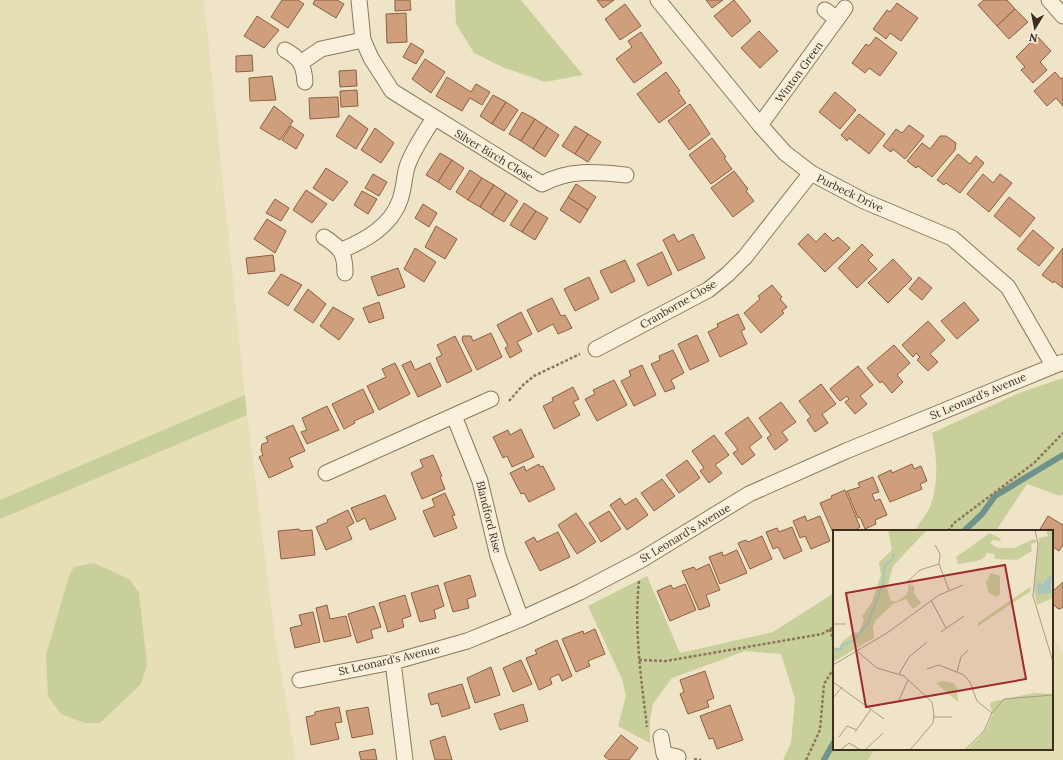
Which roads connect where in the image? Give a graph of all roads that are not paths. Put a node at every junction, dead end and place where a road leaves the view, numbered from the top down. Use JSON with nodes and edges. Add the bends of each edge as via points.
{"nodes":[{"id":1,"x":359,"y":0,"type":"edge"},
{"id":2,"x":658,"y":0,"type":"edge"},
{"id":3,"x":1049,"y":0,"type":"edge"},
{"id":4,"x":825,"y":10,"type":"dead end"},
{"id":5,"x":1063,"y":16,"type":"edge"},
{"id":6,"x":363,"y":40,"type":"junction"},
{"id":7,"x":285,"y":50,"type":"dead end"},
{"id":8,"x":302,"y":62,"type":"junction"},
{"id":9,"x":305,"y":82,"type":"dead end"},
{"id":10,"x":434,"y":118,"type":"junction"},
{"id":11,"x":760,"y":125,"type":"junction"},
{"id":12,"x":811,"y":173,"type":"junction"},
{"id":13,"x":626,"y":175,"type":"dead end"},
{"id":14,"x":324,"y":237,"type":"dead end"},
{"id":15,"x":342,"y":250,"type":"junction"},
{"id":16,"x":345,"y":273,"type":"dead end"},
{"id":17,"x":596,"y":349,"type":"road end"},
{"id":18,"x":1058,"y":363,"type":"edge"},
{"id":19,"x":491,"y":399,"type":"road end"},
{"id":20,"x":454,"y":416,"type":"junction"},
{"id":21,"x":326,"y":473,"type":"dead end"},
{"id":22,"x":521,"y":619,"type":"junction"},
{"id":23,"x":393,"y":662,"type":"junction"},
{"id":24,"x":300,"y":680,"type":"dead end"},
{"id":25,"x":661,"y":737,"type":"dead end"},
{"id":26,"x":667,"y":757,"type":"edge"},
{"id":27,"x":405,"y":760,"type":"edge"}],
"edges":[{"from":1,"to":6,"type":"street","name":"Silver Birch Close"},
{"from":2,"to":11,"type":"street","name":"Purbeck Drive"},
{"from":3,"to":5,"type":"street"},
{"from":4,"to":11,"type":"street","name":"Winton Green","via":[[841,13]]},
{"from":6,"to":8,"type":"street","via":[[321,49]]},
{"from":6,"to":10,"type":"street","name":"Silver Birch Close","via":[[392,91]]},
{"from":7,"to":8,"type":"street"},
{"from":8,"to":9,"type":"street"},
{"from":10,"to":13,"type":"street","name":"Silver Birch Close","via":[[542,184],[567,173],[592,171]]},
{"from":10,"to":15,"type":"street","via":[[413,152],[395,211],[384,225],[369,237]]},
{"from":11,"to":12,"type":"street","name":"Purbeck Drive","via":[[785,153]]},
{"from":12,"to":17,"type":"street","name":"Cranborne Close","via":[[745,257],[728,274],[708,290]]},
{"from":12,"to":18,"type":"street","name":"Purbeck Drive","via":[[864,201],[952,238],[1008,287]]},
{"from":14,"to":15,"type":"street"},
{"from":15,"to":16,"type":"street"},
{"from":18,"to":22,"type":"street","name":"St Leonard's Avenue","via":[[749,494],[641,560]]},
{"from":19,"to":20,"type":"street"},
{"from":20,"to":21,"type":"street"},
{"from":20,"to":22,"type":"street","name":"Blandford Rise","via":[[480,481],[500,562]]},
{"from":22,"to":23,"type":"street","name":"St Leonard's Avenue","via":[[467,641]]},
{"from":23,"to":24,"type":"street","name":"St Leonard's Avenue"},
{"from":23,"to":27,"type":"street"},
{"from":25,"to":26,"type":"street"}]}
